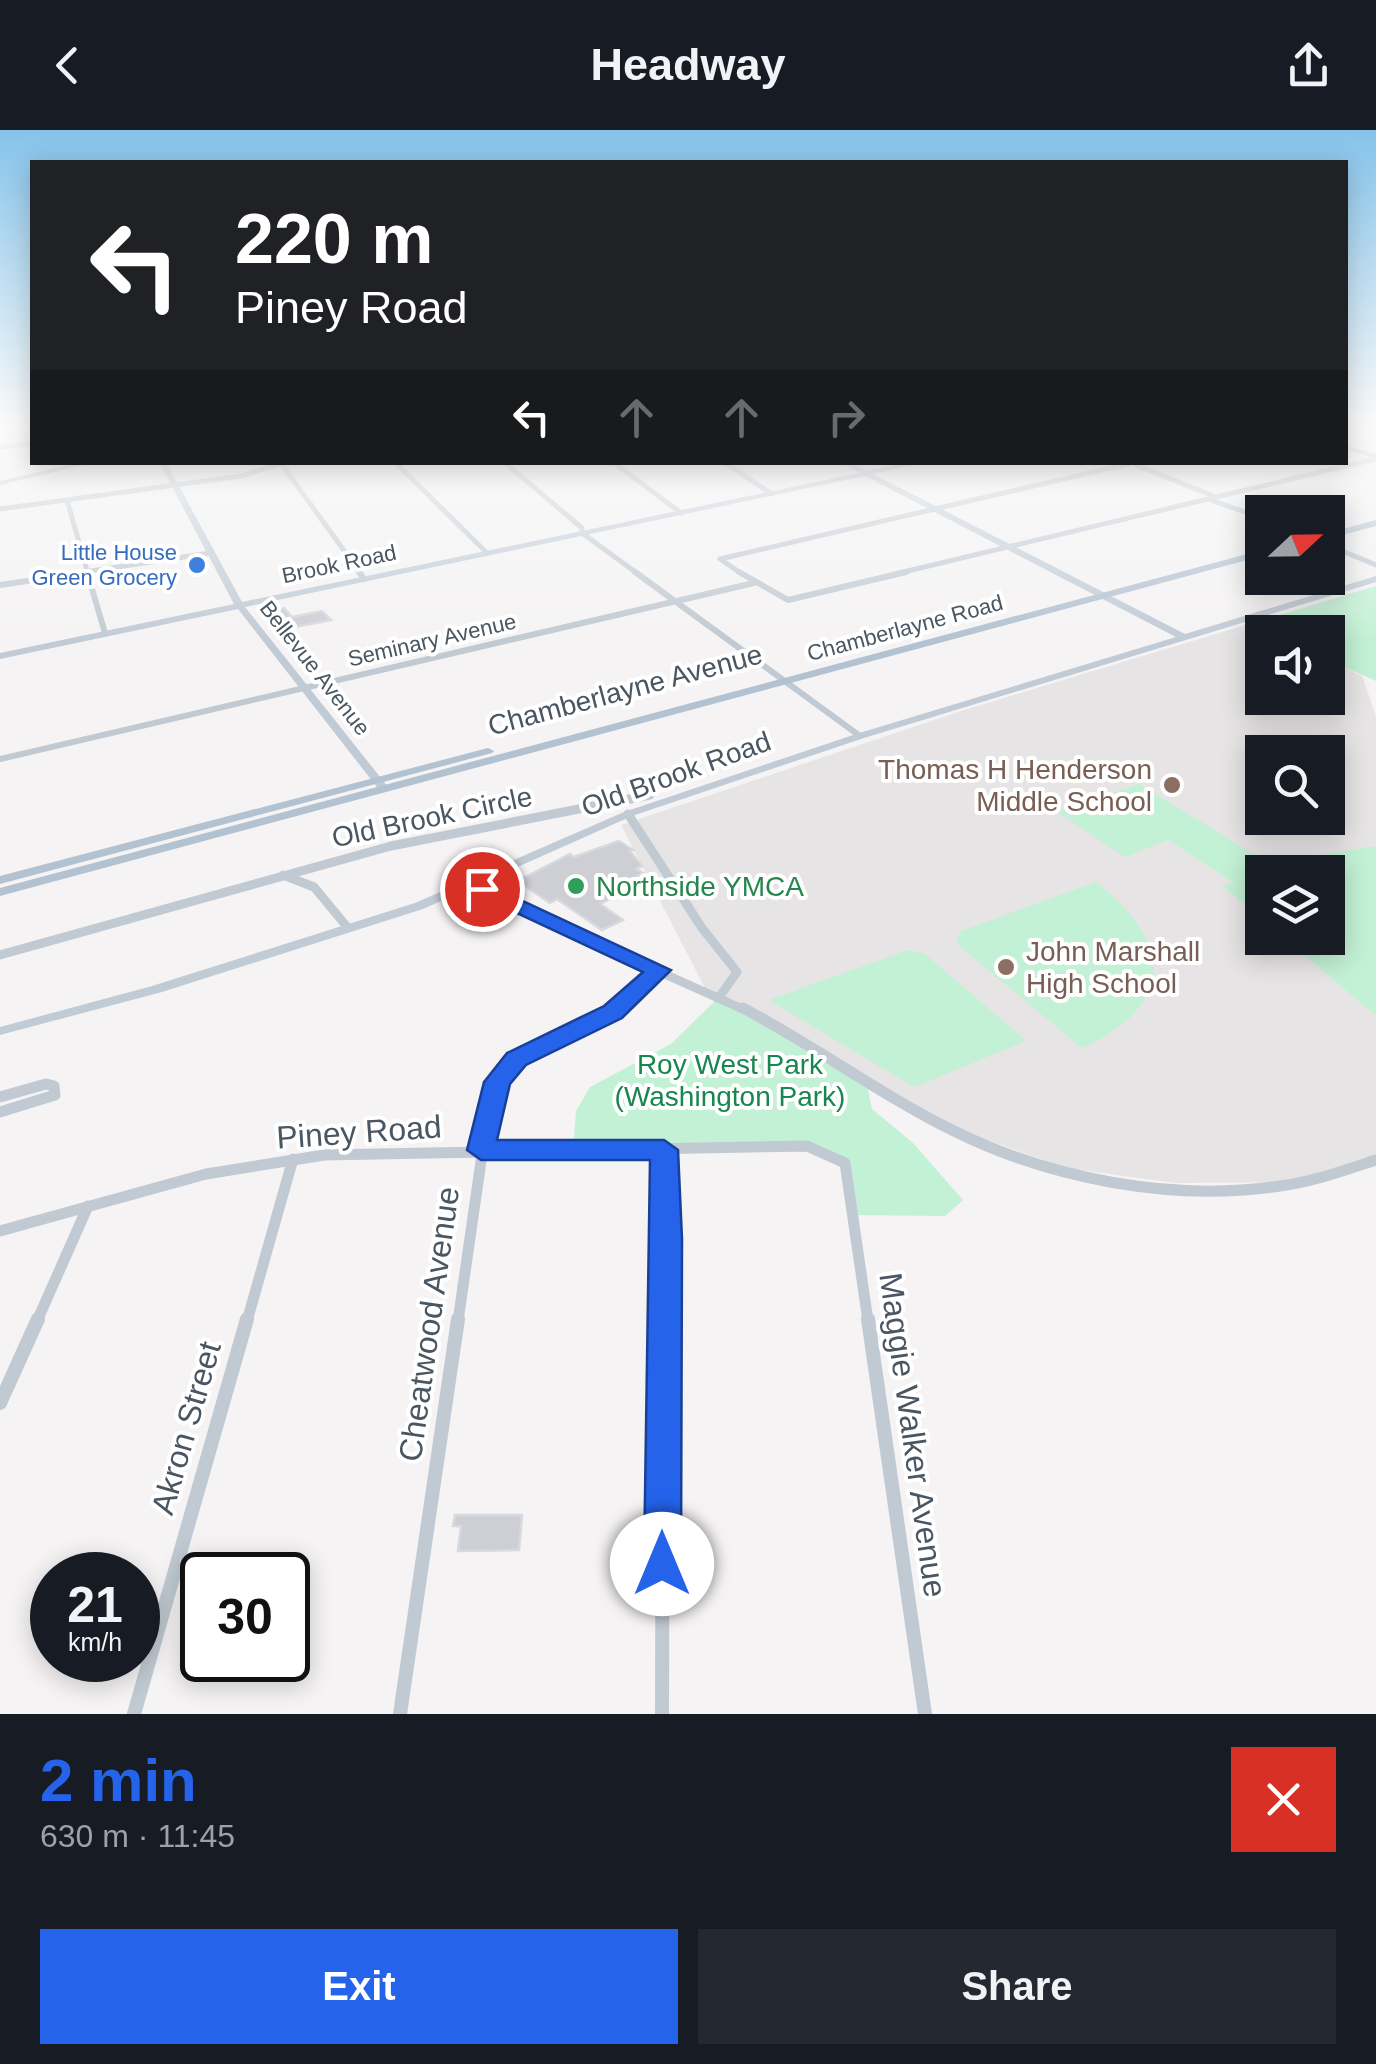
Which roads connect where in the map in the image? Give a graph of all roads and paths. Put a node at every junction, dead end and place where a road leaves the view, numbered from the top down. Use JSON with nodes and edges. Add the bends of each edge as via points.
{"nodes":[{"id":1,"x":103,"y":495,"type":"edge"},
{"id":2,"x":179,"y":495,"type":"edge"},
{"id":3,"x":304,"y":495,"type":"edge"},
{"id":4,"x":428,"y":495,"type":"edge"},
{"id":5,"x":541,"y":495,"type":"edge"},
{"id":6,"x":657,"y":495,"type":"edge"},
{"id":7,"x":755,"y":495,"type":"edge"},
{"id":8,"x":905,"y":495,"type":"edge"},
{"id":9,"x":994,"y":495,"type":"edge"},
{"id":10,"x":1206,"y":495,"type":"edge"},
{"id":11,"x":1225,"y":495,"type":"edge"},
{"id":12,"x":1213,"y":498,"type":"junction"},
{"id":13,"x":67,"y":500,"type":"junction"},
{"id":14,"x":0,"y":509,"type":"edge"},
{"id":15,"x":932,"y":509,"type":"junction"},
{"id":16,"x":679,"y":511,"type":"junction"},
{"id":17,"x":1245,"y":511,"type":"edge"},
{"id":18,"x":1376,"y":520,"type":"edge"},
{"id":19,"x":1345,"y":528,"type":"edge"},
{"id":20,"x":582,"y":531,"type":"junction"},
{"id":21,"x":1008,"y":548,"type":"junction"},
{"id":22,"x":485,"y":551,"type":"junction"},
{"id":23,"x":1345,"y":552,"type":"edge"},
{"id":24,"x":210,"y":554,"type":"junction"},
{"id":25,"x":1245,"y":555,"type":"edge"},
{"id":26,"x":1376,"y":565,"type":"edge"},
{"id":27,"x":88,"y":572,"type":"junction"},
{"id":28,"x":362,"y":577,"type":"junction"},
{"id":29,"x":1376,"y":579,"type":"edge"},
{"id":30,"x":754,"y":583,"type":"junction"},
{"id":31,"x":0,"y":585,"type":"edge"},
{"id":32,"x":1099,"y":594,"type":"junction"},
{"id":33,"x":675,"y":602,"type":"junction"},
{"id":34,"x":238,"y":603,"type":"junction"},
{"id":35,"x":104,"y":631,"type":"junction"},
{"id":36,"x":1184,"y":637,"type":"junction"},
{"id":37,"x":0,"y":653,"type":"edge"},
{"id":38,"x":780,"y":679,"type":"junction"},
{"id":39,"x":305,"y":688,"type":"junction"},
{"id":40,"x":860,"y":736,"type":"junction"},
{"id":41,"x":0,"y":759,"type":"edge"},
{"id":42,"x":381,"y":785,"type":"junction"},
{"id":43,"x":650,"y":795,"type":"dead end"},
{"id":44,"x":628,"y":814,"type":"junction"},
{"id":45,"x":282,"y":875,"type":"junction"},
{"id":46,"x":0,"y":880,"type":"edge"},
{"id":47,"x":473,"y":884,"type":"junction"},
{"id":48,"x":0,"y":892,"type":"edge"},
{"id":49,"x":348,"y":928,"type":"junction"},
{"id":50,"x":3,"y":952,"type":"edge"},
{"id":51,"x":659,"y":970,"type":"junction"},
{"id":52,"x":720,"y":996,"type":"junction"},
{"id":53,"x":0,"y":1032,"type":"edge"},
{"id":54,"x":0,"y":1097,"type":"edge"},
{"id":55,"x":0,"y":1112,"type":"edge"},
{"id":56,"x":481,"y":1150,"type":"junction"},
{"id":57,"x":664,"y":1150,"type":"junction"},
{"id":58,"x":293,"y":1159,"type":"junction"},
{"id":59,"x":1376,"y":1160,"type":"edge"},
{"id":60,"x":846,"y":1164,"type":"joint"},
{"id":61,"x":88,"y":1206,"type":"junction"},
{"id":62,"x":0,"y":1232,"type":"edge"},
{"id":63,"x":0,"y":1403,"type":"edge"},
{"id":64,"x":134,"y":1714,"type":"edge"},
{"id":65,"x":400,"y":1714,"type":"edge"},
{"id":66,"x":662,"y":1714,"type":"edge"},
{"id":67,"x":926,"y":1714,"type":"edge"}],
"edges":[{"from":1,"to":13,"type":"street"},
{"from":2,"to":24,"type":"street","name":"Bellevue Avenue"},
{"from":3,"to":28,"type":"street"},
{"from":4,"to":22,"type":"street"},
{"from":5,"to":20,"type":"street"},
{"from":6,"to":16,"type":"street"},
{"from":7,"to":16,"type":"street","name":"Brook Road"},
{"from":8,"to":15,"type":"street"},
{"from":9,"to":15,"type":"street"},
{"from":10,"to":12,"type":"street"},
{"from":11,"to":12,"type":"street"},
{"from":12,"to":17,"type":"street"},
{"from":12,"to":21,"type":"street"},
{"from":13,"to":14,"type":"street"},
{"from":13,"to":27,"type":"street"},
{"from":15,"to":21,"type":"street"},
{"from":15,"to":30,"type":"street","via":[[723,556],[722,562]]},
{"from":16,"to":20,"type":"street","name":"Brook Road"},
{"from":18,"to":19,"type":"main road"},
{"from":20,"to":22,"type":"street","name":"Brook Road"},
{"from":20,"to":33,"type":"street"},
{"from":21,"to":30,"type":"street","via":[[793,599]]},
{"from":21,"to":32,"type":"street"},
{"from":22,"to":28,"type":"street","name":"Brook Road"},
{"from":23,"to":26,"type":"street"},
{"from":24,"to":27,"type":"street"},
{"from":24,"to":34,"type":"street","name":"Bellevue Avenue"},
{"from":25,"to":32,"type":"main road","name":"Chamberlayne Road"},
{"from":27,"to":31,"type":"street"},
{"from":27,"to":35,"type":"street"},
{"from":28,"to":34,"type":"street","name":"Brook Road"},
{"from":29,"to":36,"type":"street","name":"Old Brook Road"},
{"from":30,"to":33,"type":"street","name":"Seminary Avenue"},
{"from":32,"to":36,"type":"street"},
{"from":32,"to":38,"type":"main road","name":"Chamberlayne Road"},
{"from":33,"to":38,"type":"street"},
{"from":33,"to":39,"type":"street","name":"Seminary Avenue"},
{"from":34,"to":35,"type":"street","name":"Brook Road"},
{"from":34,"to":39,"type":"street","name":"Bellevue Avenue"},
{"from":35,"to":37,"type":"street","name":"Brook Road"},
{"from":36,"to":40,"type":"street","name":"Old Brook Road"},
{"from":38,"to":40,"type":"street"},
{"from":38,"to":42,"type":"main road","name":"Chamberlayne Road"},
{"from":39,"to":41,"type":"street","name":"Seminary Avenue"},
{"from":39,"to":42,"type":"street","name":"Bellevue Avenue"},
{"from":40,"to":44,"type":"street","name":"Old Brook Road"},
{"from":42,"to":46,"type":"main road"},
{"from":42,"to":48,"type":"main road"},
{"from":43,"to":45,"type":"street","name":"Old Brook Circle"},
{"from":44,"to":47,"type":"street","name":"Old Brook Road"},
{"from":44,"to":52,"type":"street","via":[[737,972]]},
{"from":45,"to":49,"type":"street","name":"Old Brook Circle","via":[[314,888]]},
{"from":45,"to":50,"type":"street","name":"Old Brook Circle"},
{"from":47,"to":49,"type":"street","name":"Old Brook Road"},
{"from":47,"to":51,"type":"street"},
{"from":49,"to":53,"type":"street","name":"Old Brook Road"},
{"from":51,"to":52,"type":"street"},
{"from":51,"to":56,"type":"street","name":"Cheatwood Avenue","via":[[613,1012],[516,1059],[498,1082]]},
{"from":52,"to":59,"type":"street","via":[[950,1130],[1052,1169],[1126,1184],[1267,1188]]},
{"from":54,"to":55,"type":"street","via":[[46,1084],[56,1094]]},
{"from":56,"to":57,"type":"street","name":"Piney Road"},
{"from":56,"to":58,"type":"street","name":"Piney Road"},
{"from":56,"to":65,"type":"street","name":"Cheatwood Avenue"},
{"from":57,"to":60,"type":"street","name":"Piney Road","via":[[807,1146]]},
{"from":57,"to":66,"type":"street"},
{"from":58,"to":61,"type":"street","name":"Piney Road"},
{"from":58,"to":64,"type":"street","name":"Akron Street"},
{"from":60,"to":67,"type":"street","name":"Maggie Walker Avenue"},
{"from":61,"to":62,"type":"street","name":"Piney Road"},
{"from":61,"to":63,"type":"street"}]}
